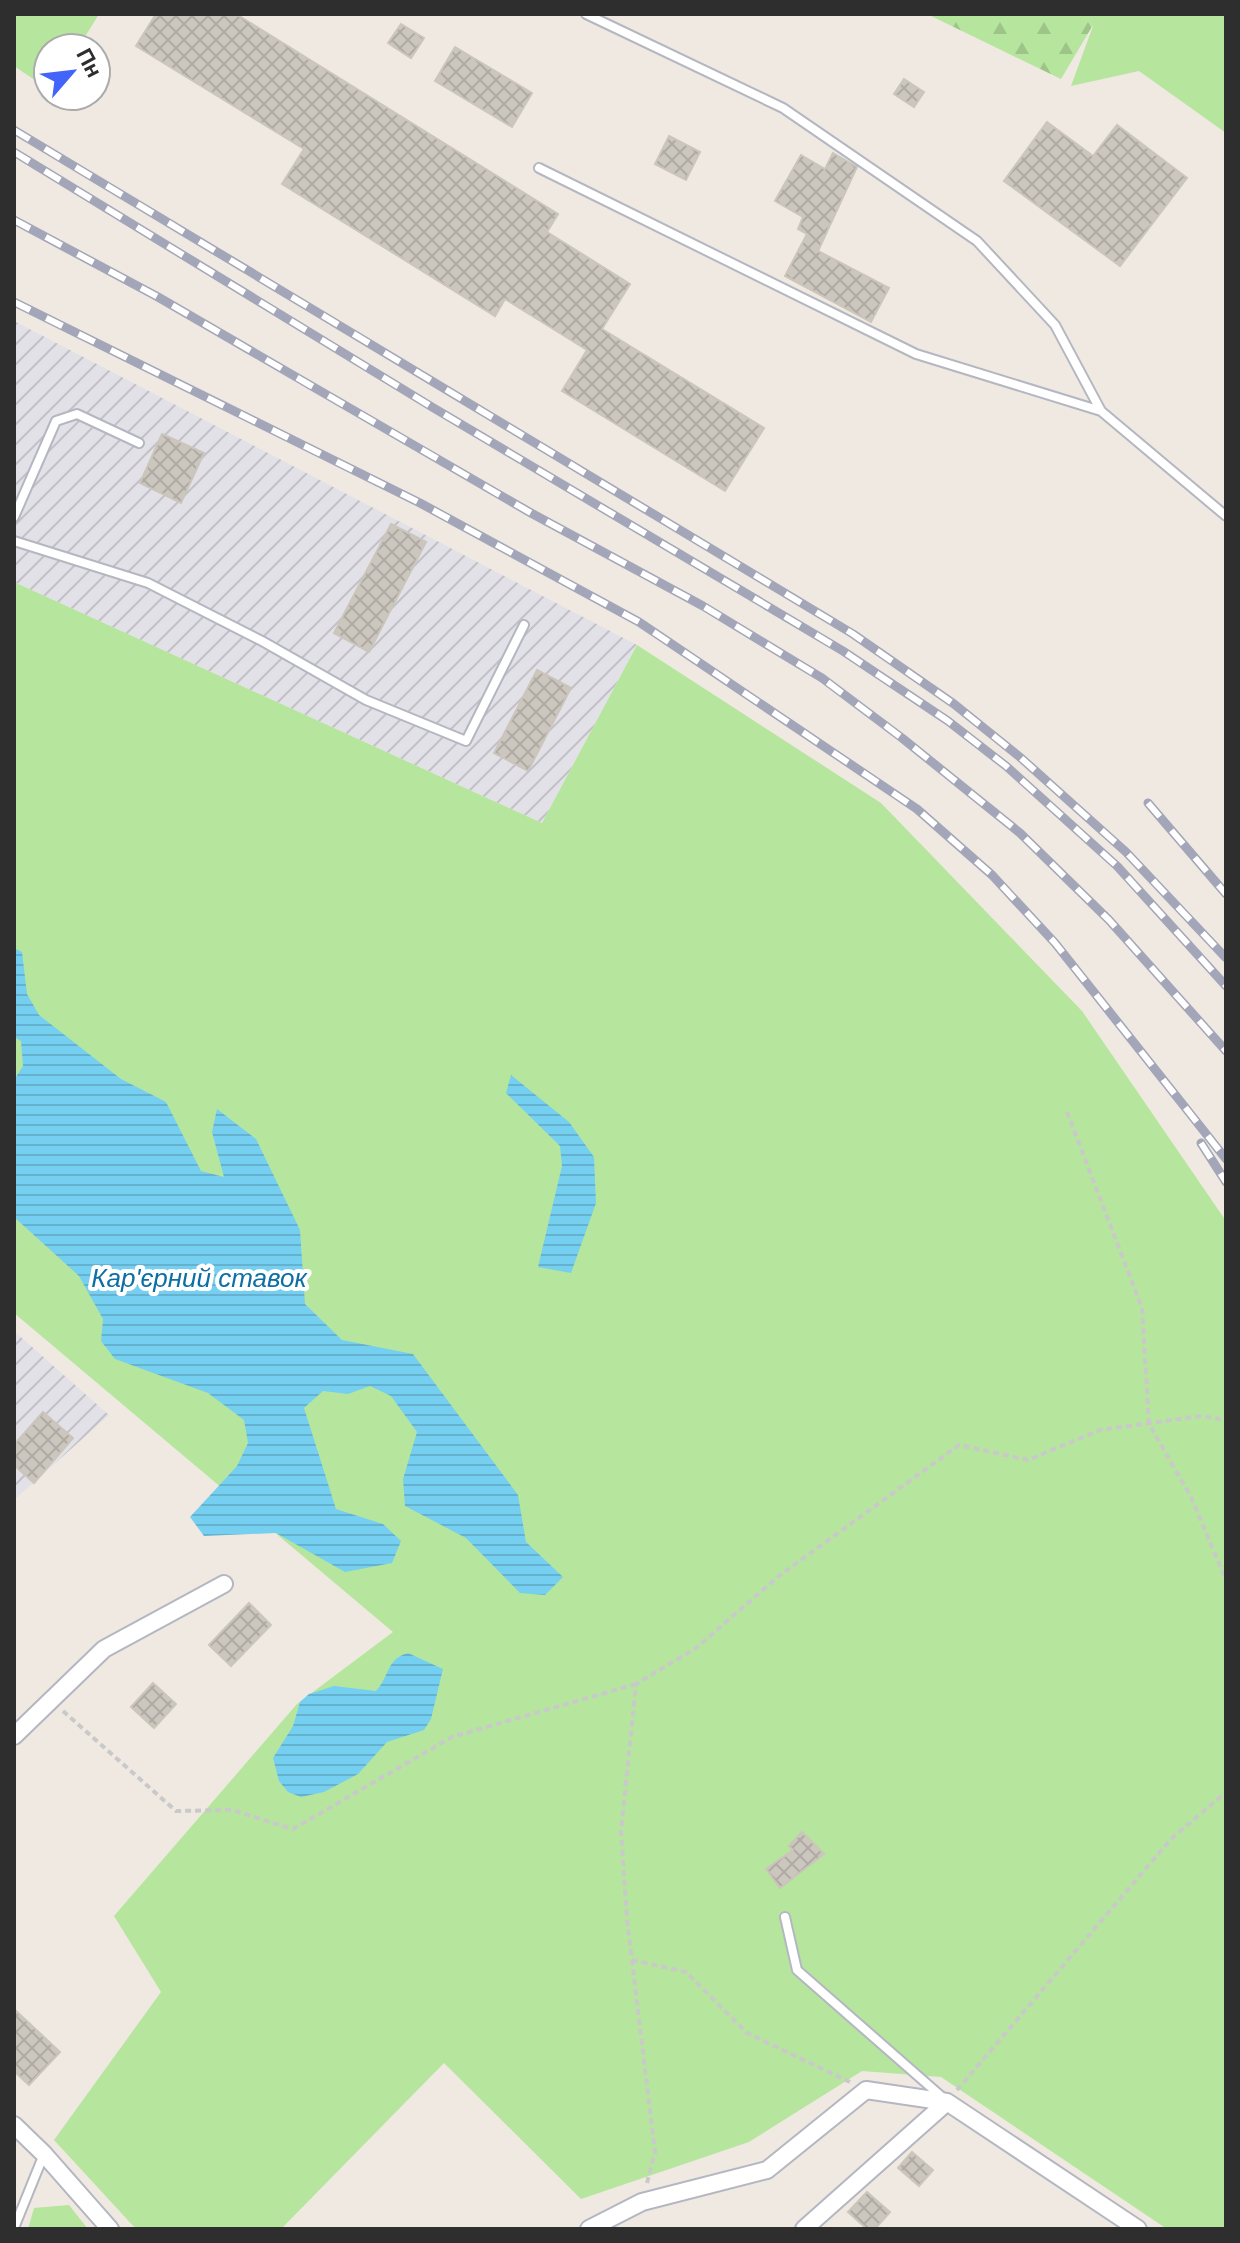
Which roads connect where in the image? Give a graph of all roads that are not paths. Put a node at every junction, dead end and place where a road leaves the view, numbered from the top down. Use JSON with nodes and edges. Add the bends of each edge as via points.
{"nodes":[{"id":1,"x":586,"y":14,"type":"edge"},
{"id":2,"x":539,"y":168,"type":"dead end"},
{"id":3,"x":1101,"y":411,"type":"junction"},
{"id":4,"x":139,"y":443,"type":"dead end"},
{"id":5,"x":1226,"y":516,"type":"edge"},
{"id":6,"x":14,"y":517,"type":"edge"},
{"id":7,"x":14,"y":541,"type":"edge"},
{"id":8,"x":524,"y":625,"type":"dead end"},
{"id":9,"x":224,"y":1584,"type":"dead end"},
{"id":10,"x":14,"y":1736,"type":"edge"},
{"id":11,"x":785,"y":1917,"type":"dead end"},
{"id":12,"x":947,"y":2102,"type":"junction"},
{"id":13,"x":14,"y":2125,"type":"edge"},
{"id":14,"x":44,"y":2154,"type":"junction"},
{"id":15,"x":14,"y":2228,"type":"edge"},
{"id":16,"x":110,"y":2229,"type":"edge"},
{"id":17,"x":589,"y":2229,"type":"edge"},
{"id":18,"x":804,"y":2229,"type":"edge"},
{"id":19,"x":1138,"y":2229,"type":"edge"}],
"edges":[{"from":1,"to":3,"type":"lane","via":[[783,108],[977,241],[1055,325]]},
{"from":2,"to":3,"type":"lane","via":[[916,354]]},
{"from":3,"to":5,"type":"lane"},
{"from":4,"to":6,"type":"lane","via":[[77,414],[56,421]]},
{"from":7,"to":8,"type":"lane","via":[[148,583],[366,700],[466,741]]},
{"from":9,"to":10,"type":"street","via":[[104,1649]]},
{"from":11,"to":12,"type":"lane","via":[[797,1970]]},
{"from":12,"to":17,"type":"street","via":[[866,2090],[767,2170],[642,2202]]},
{"from":12,"to":18,"type":"street"},
{"from":12,"to":19,"type":"street"},
{"from":13,"to":14,"type":"street"},
{"from":14,"to":15,"type":"lane"},
{"from":14,"to":16,"type":"street"}]}
